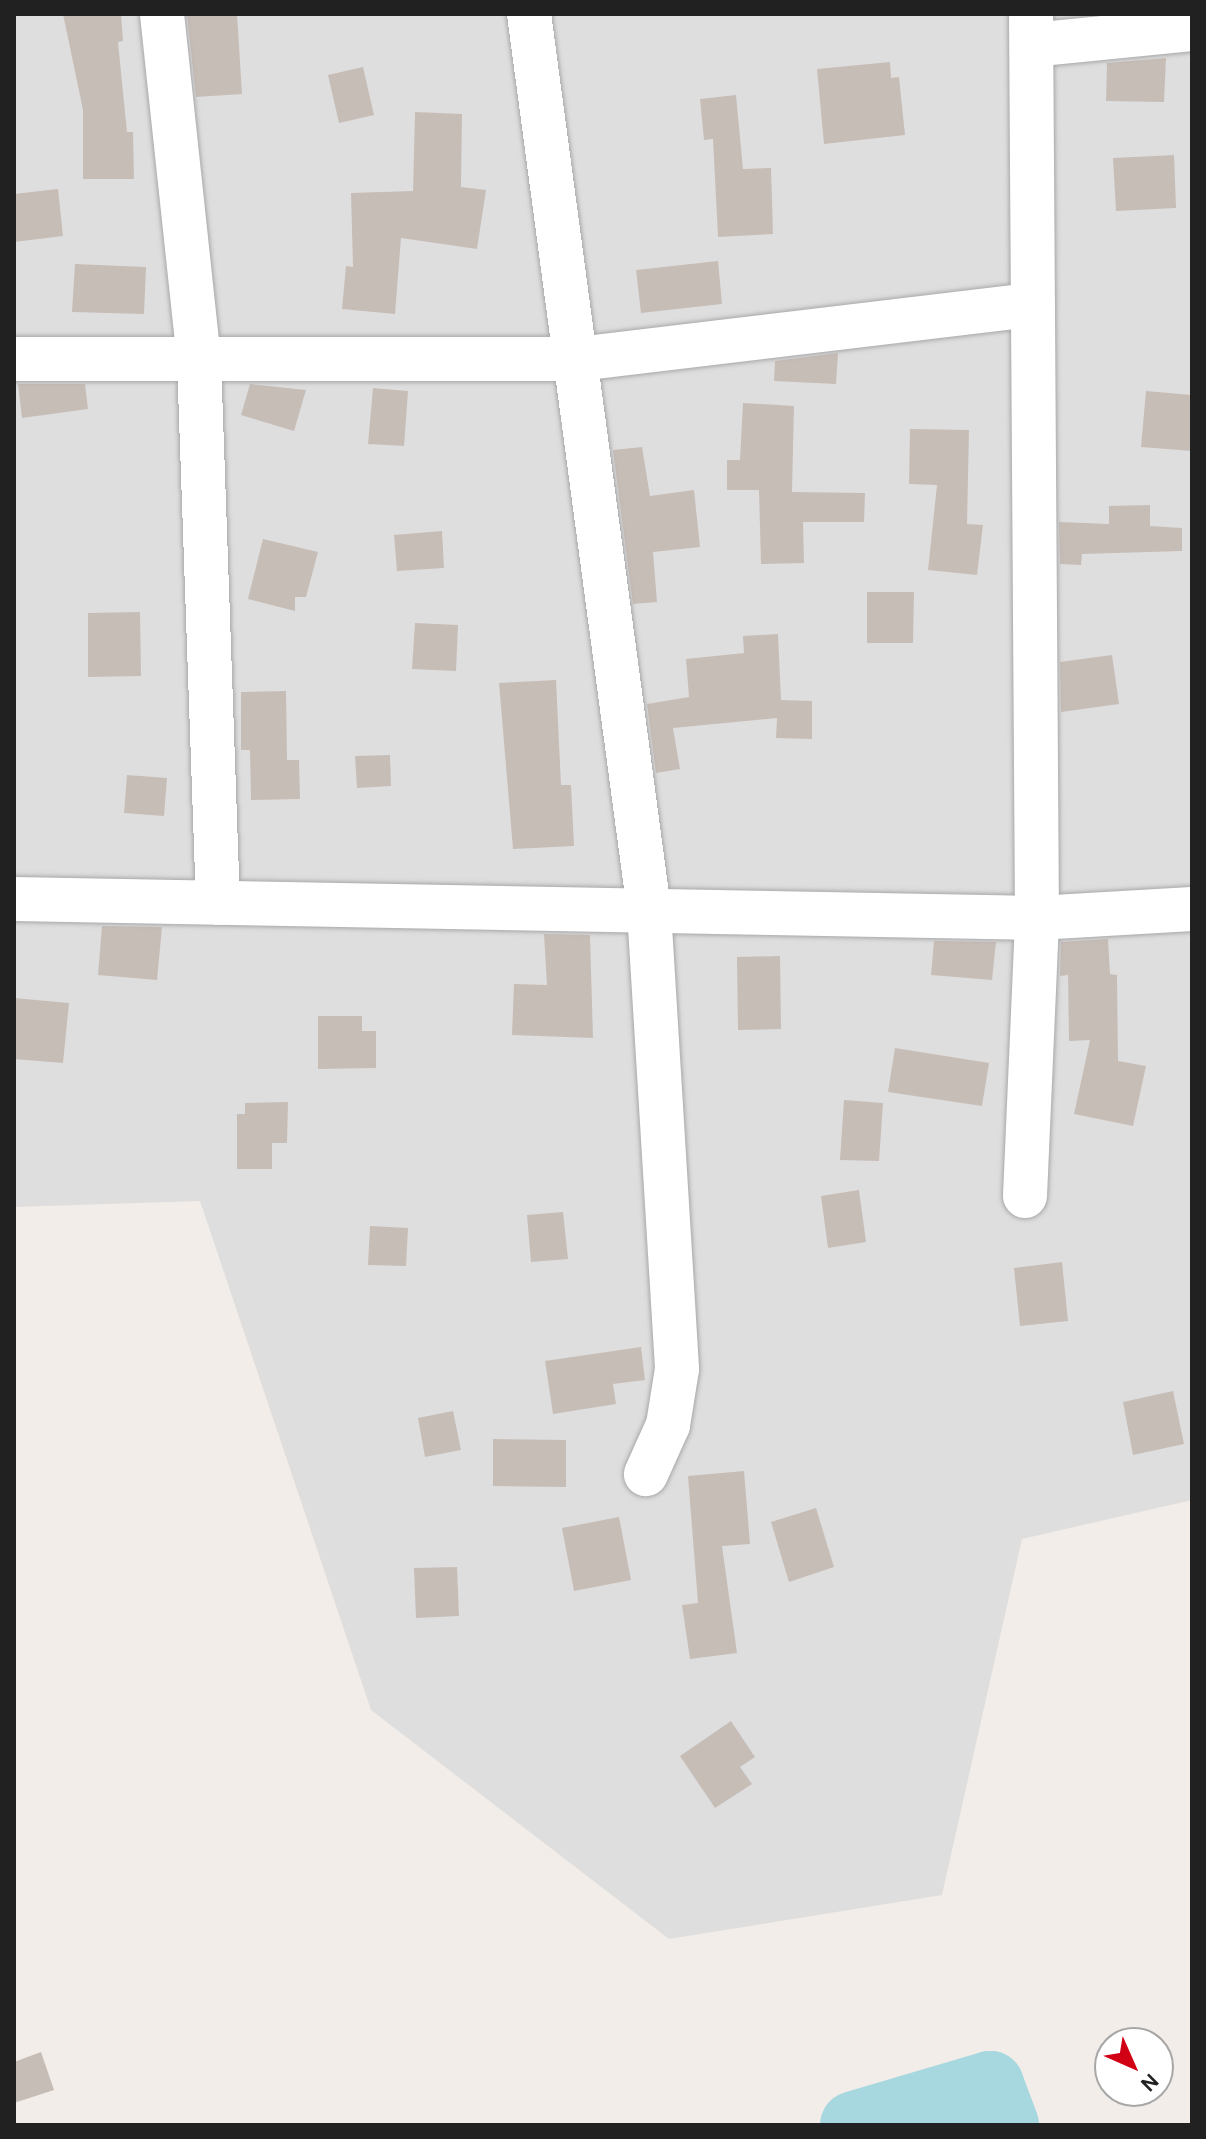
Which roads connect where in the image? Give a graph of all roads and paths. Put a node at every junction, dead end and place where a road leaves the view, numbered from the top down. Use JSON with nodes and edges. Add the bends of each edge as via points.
{"nodes":[{"id":1,"x":162,"y":14,"type":"edge"},
{"id":2,"x":529,"y":14,"type":"edge"},
{"id":3,"x":1032,"y":29,"type":"edge"},
{"id":4,"x":1192,"y":29,"type":"edge"},
{"id":5,"x":1033,"y":305,"type":"junction"},
{"id":6,"x":14,"y":359,"type":"edge"},
{"id":7,"x":578,"y":359,"type":"junction"},
{"id":8,"x":199,"y":360,"type":"junction"},
{"id":9,"x":14,"y":899,"type":"edge"},
{"id":10,"x":218,"y":903,"type":"junction"},
{"id":11,"x":1192,"y":909,"type":"edge"},
{"id":12,"x":649,"y":910,"type":"junction"},
{"id":13,"x":1037,"y":918,"type":"junction"},
{"id":14,"x":1025,"y":1196,"type":"dead end"},
{"id":15,"x":646,"y":1474,"type":"dead end"}],
"edges":[{"from":1,"to":8,"type":"street"},
{"from":2,"to":7,"type":"street"},
{"from":3,"to":4,"type":"street"},
{"from":3,"to":5,"type":"street"},
{"from":5,"to":7,"type":"street"},
{"from":5,"to":13,"type":"street"},
{"from":6,"to":8,"type":"street"},
{"from":7,"to":8,"type":"street"},
{"from":7,"to":12,"type":"street"},
{"from":8,"to":10,"type":"street"},
{"from":9,"to":10,"type":"street"},
{"from":10,"to":12,"type":"street"},
{"from":11,"to":13,"type":"street"},
{"from":12,"to":13,"type":"street"},
{"from":12,"to":15,"type":"street","via":[[677,1369],[668,1425]]},
{"from":13,"to":14,"type":"street"}]}
